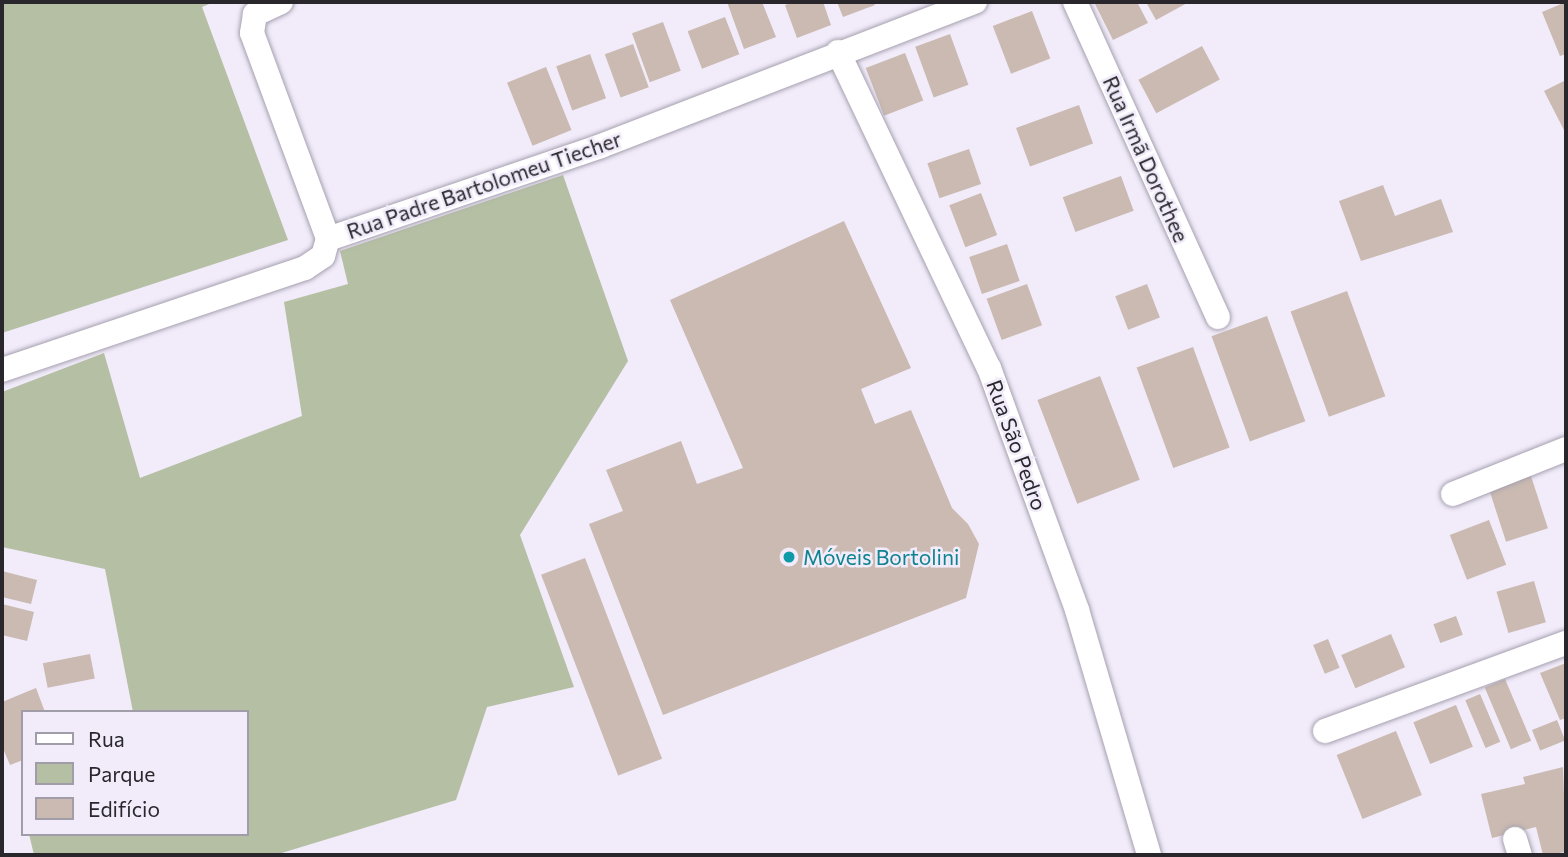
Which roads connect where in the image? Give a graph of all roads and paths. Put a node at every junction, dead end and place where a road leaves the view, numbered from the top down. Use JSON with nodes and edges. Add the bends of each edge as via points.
{"nodes":[{"id":1,"x":281,"y":2,"type":"edge"},
{"id":2,"x":975,"y":2,"type":"edge"},
{"id":3,"x":1075,"y":2,"type":"edge"},
{"id":4,"x":838,"y":52,"type":"junction"},
{"id":5,"x":328,"y":239,"type":"junction"},
{"id":6,"x":1217,"y":317,"type":"dead end"},
{"id":7,"x":2,"y":370,"type":"edge"},
{"id":8,"x":1566,"y":449,"type":"edge"},
{"id":9,"x":1453,"y":494,"type":"dead end"},
{"id":10,"x":1566,"y":643,"type":"edge"},
{"id":11,"x":1325,"y":731,"type":"dead end"},
{"id":12,"x":1149,"y":855,"type":"edge"}],
"edges":[{"from":1,"to":5,"type":"street","via":[[255,14],[251,22]]},
{"from":2,"to":4,"type":"street","name":"Rua Padre Bartolomeu Tiecher"},
{"from":3,"to":6,"type":"street","name":"Rua Irmã Dorothee"},
{"from":4,"to":5,"type":"street","name":"Rua Padre Bartolomeu Tiecher","via":[[601,146]]},
{"from":4,"to":12,"type":"street","name":"Rua São Pedro","via":[[989,368],[1077,610]]},
{"from":5,"to":7,"type":"street","name":"Rua Padre Bartolomeu Tiecher","via":[[323,256],[305,268]]},
{"from":8,"to":9,"type":"street"},
{"from":10,"to":11,"type":"street"}]}
